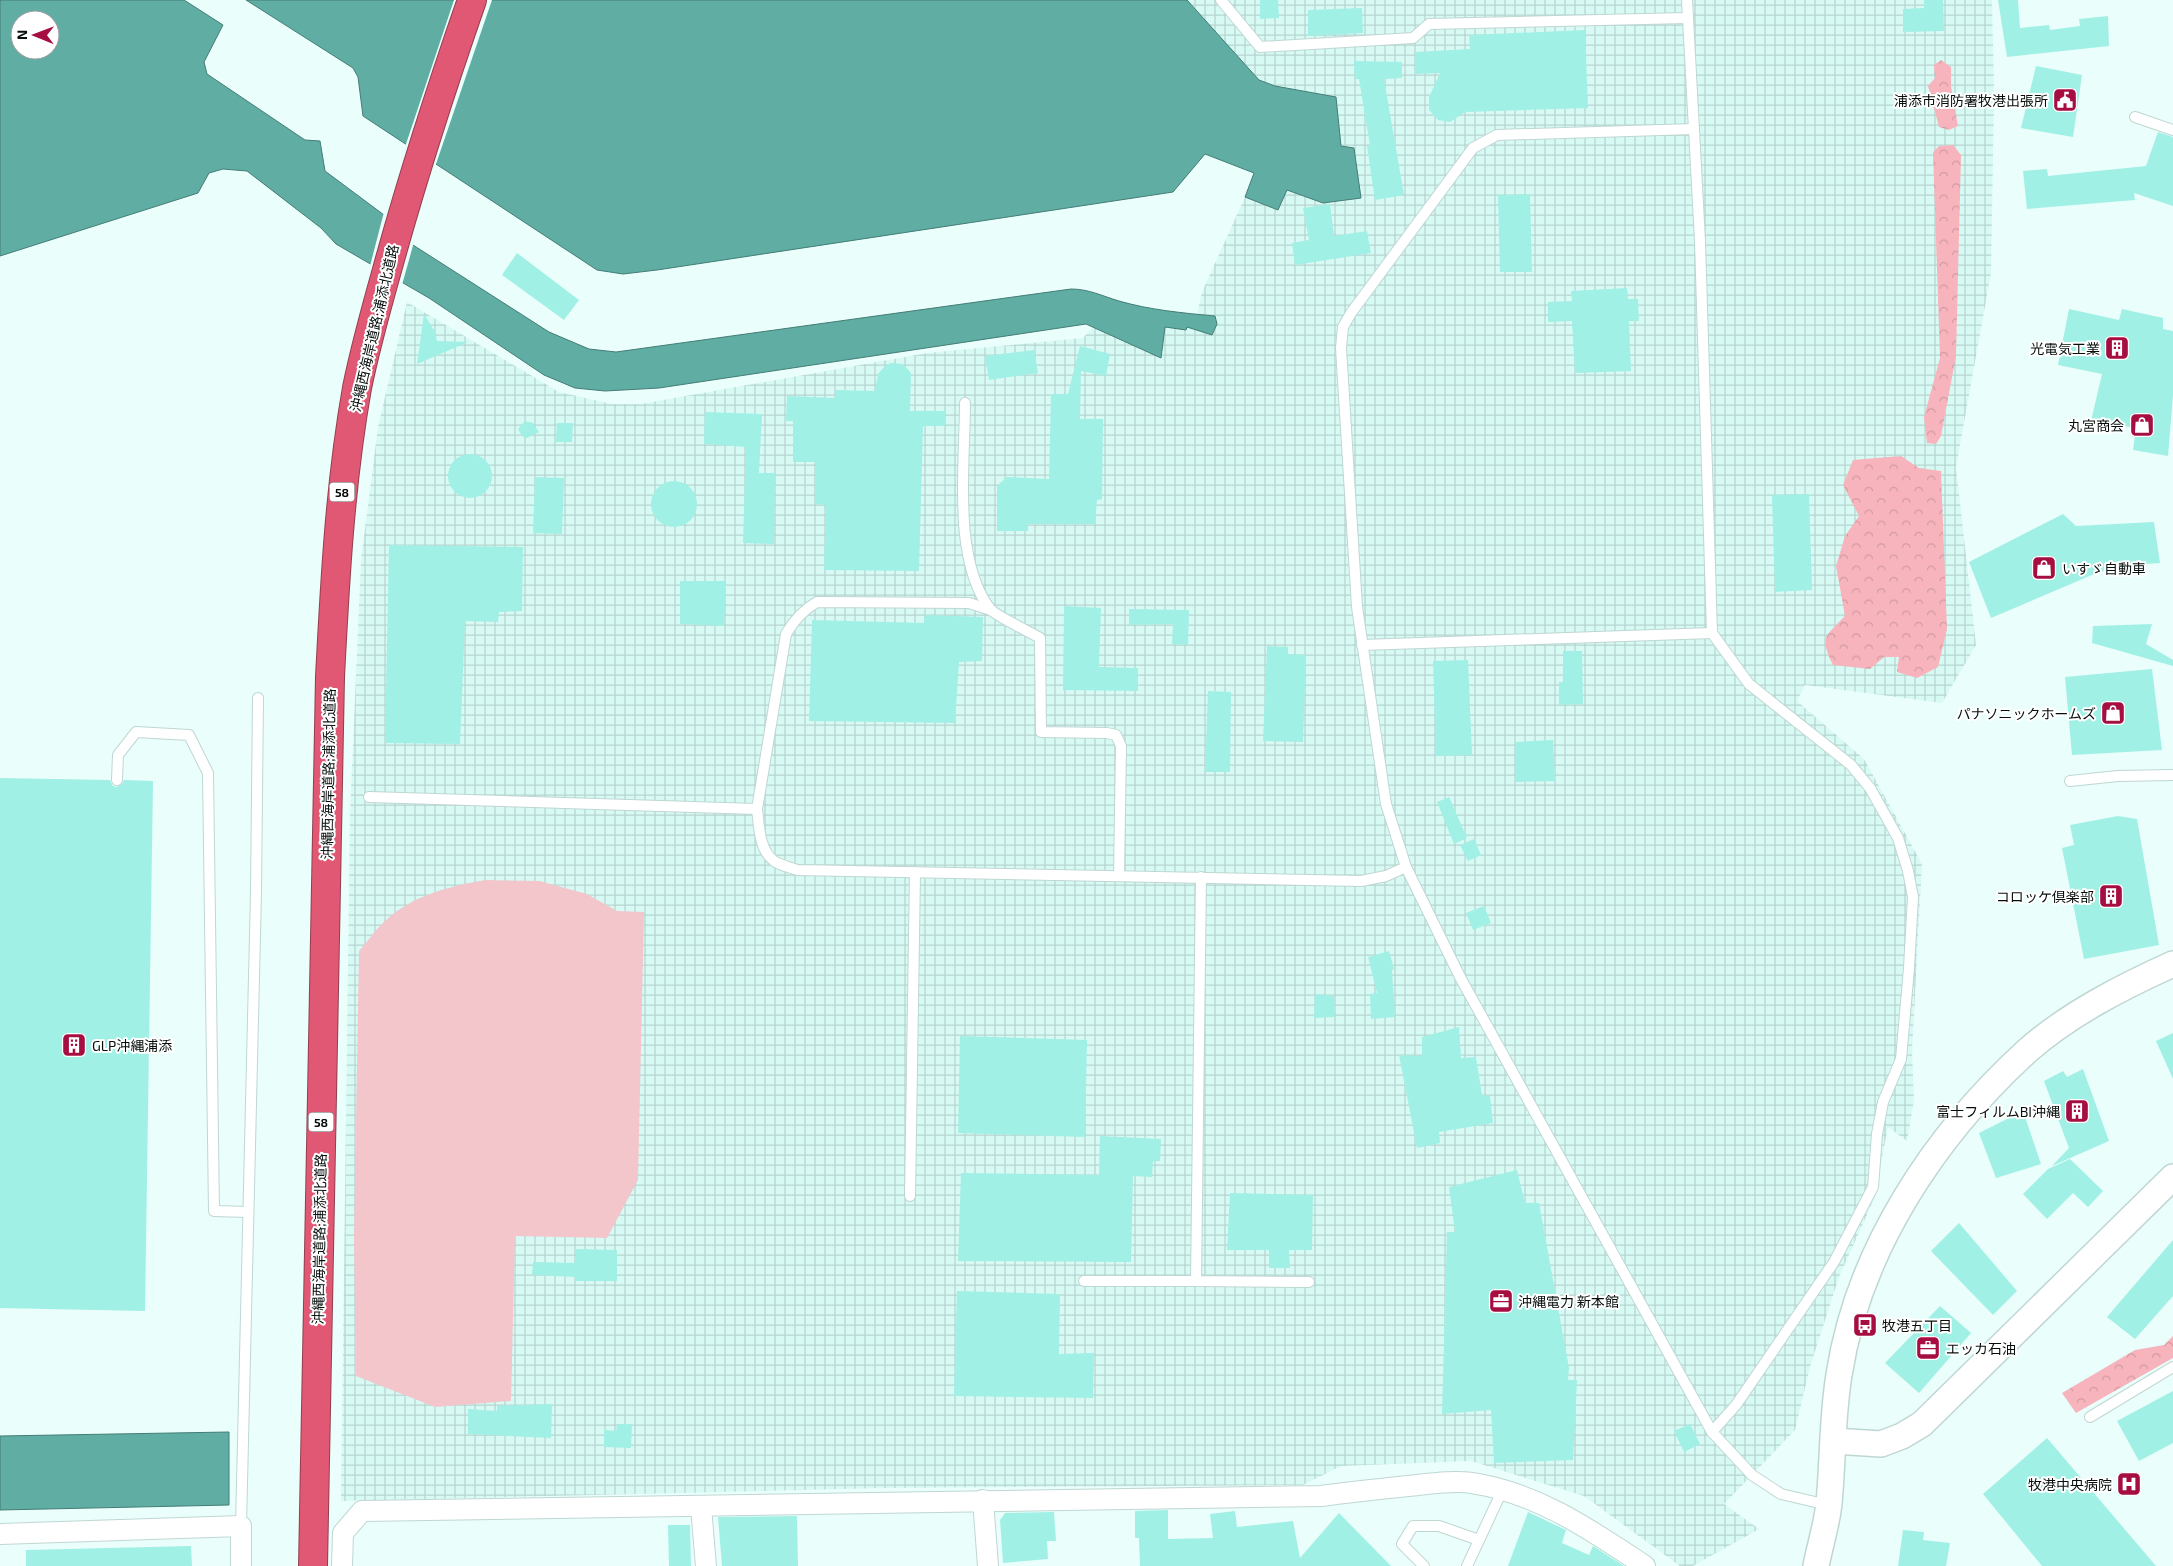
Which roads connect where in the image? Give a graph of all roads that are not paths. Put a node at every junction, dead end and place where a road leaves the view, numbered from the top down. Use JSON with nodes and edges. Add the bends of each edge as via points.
{"nodes":[{"id":1,"x":472,"y":0,"type":"edge"},
{"id":2,"x":1221,"y":0,"type":"edge"},
{"id":3,"x":1687,"y":0,"type":"edge"},
{"id":4,"x":1688,"y":18,"type":"junction"},
{"id":5,"x":2135,"y":116,"type":"dead end"},
{"id":6,"x":1694,"y":129,"type":"junction"},
{"id":7,"x":2173,"y":130,"type":"edge"},
{"id":8,"x":965,"y":403,"type":"dead end"},
{"id":9,"x":991,"y":610,"type":"junction"},
{"id":10,"x":1712,"y":633,"type":"junction"},
{"id":11,"x":1362,"y":645,"type":"junction"},
{"id":12,"x":258,"y":698,"type":"dead end"},
{"id":13,"x":2173,"y":775,"type":"edge"},
{"id":14,"x":117,"y":780,"type":"dead end"},
{"id":15,"x":2070,"y":780,"type":"dead end"},
{"id":16,"x":369,"y":797,"type":"dead end"},
{"id":17,"x":757,"y":809,"type":"junction"},
{"id":18,"x":1406,"y":867,"type":"junction"},
{"id":19,"x":915,"y":872,"type":"junction"},
{"id":20,"x":1119,"y":876,"type":"junction"},
{"id":21,"x":1200,"y":878,"type":"junction"},
{"id":22,"x":2173,"y":964,"type":"edge"},
{"id":23,"x":2173,"y":1177,"type":"edge"},
{"id":24,"x":910,"y":1196,"type":"dead end"},
{"id":25,"x":248,"y":1212,"type":"junction"},
{"id":26,"x":1084,"y":1281,"type":"dead end"},
{"id":27,"x":1196,"y":1281,"type":"junction"},
{"id":28,"x":1309,"y":1282,"type":"dead end"},
{"id":29,"x":2173,"y":1367,"type":"edge"},
{"id":30,"x":2090,"y":1417,"type":"dead end"},
{"id":31,"x":1712,"y":1432,"type":"junction"},
{"id":32,"x":1834,"y":1441,"type":"junction"},
{"id":33,"x":1502,"y":1491,"type":"junction"},
{"id":34,"x":983,"y":1500,"type":"junction"},
{"id":35,"x":1829,"y":1506,"type":"junction"},
{"id":36,"x":701,"y":1507,"type":"junction"},
{"id":37,"x":241,"y":1526,"type":"junction"},
{"id":38,"x":0,"y":1534,"type":"edge"},
{"id":39,"x":1479,"y":1540,"type":"junction"},
{"id":40,"x":241,"y":1566,"type":"edge"},
{"id":41,"x":313,"y":1566,"type":"edge"},
{"id":42,"x":342,"y":1566,"type":"edge"},
{"id":43,"x":706,"y":1566,"type":"edge"},
{"id":44,"x":988,"y":1566,"type":"edge"},
{"id":45,"x":1424,"y":1566,"type":"edge"},
{"id":46,"x":1467,"y":1566,"type":"edge"},
{"id":47,"x":1644,"y":1566,"type":"edge"},
{"id":48,"x":1816,"y":1566,"type":"edge"}],
"edges":[{"from":1,"to":41,"type":"highway","name":"沖縄西海岸道路;浦添北道路","number":"58","via":[[426,133],[376,309],[358,387],[344,477],[330,677]]},
{"from":2,"to":4,"type":"lane","via":[[1260,47],[1413,38],[1429,24]]},
{"from":3,"to":4,"type":"lane"},
{"from":4,"to":6,"type":"lane"},
{"from":5,"to":7,"type":"lane"},
{"from":6,"to":10,"type":"lane"},
{"from":6,"to":11,"type":"lane","via":[[1497,135],[1473,148],[1351,313],[1343,327],[1341,348]]},
{"from":8,"to":9,"type":"lane","via":[[964,539],[974,576]]},
{"from":9,"to":17,"type":"lane","via":[[969,603],[827,602],[817,602],[806,609],[786,634]]},
{"from":9,"to":20,"type":"lane","via":[[1040,638],[1041,732],[1116,735],[1121,746]]},
{"from":10,"to":11,"type":"lane"},
{"from":10,"to":31,"type":"lane","via":[[1750,684],[1851,765],[1870,788],[1898,838],[1913,897],[1900,1059],[1883,1102],[1873,1187],[1834,1262],[1736,1405]]},
{"from":11,"to":18,"type":"lane","via":[[1386,804]]},
{"from":12,"to":25,"type":"lane"},
{"from":13,"to":15,"type":"lane"},
{"from":14,"to":25,"type":"lane","via":[[118,755],[136,732],[189,735],[208,773],[214,1211]]},
{"from":16,"to":17,"type":"lane"},
{"from":17,"to":19,"type":"lane","via":[[765,849],[774,861],[796,870]]},
{"from":18,"to":21,"type":"lane","via":[[1386,876],[1361,880]]},
{"from":18,"to":31,"type":"lane","via":[[1460,977]]},
{"from":19,"to":20,"type":"lane"},
{"from":19,"to":24,"type":"lane"},
{"from":20,"to":21,"type":"lane"},
{"from":21,"to":27,"type":"lane"},
{"from":22,"to":32,"type":"street","via":[[2102,1000],[2028,1051],[1962,1121],[1925,1169],[1882,1237],[1854,1310],[1839,1375]]},
{"from":23,"to":32,"type":"street","via":[[1922,1424],[1881,1444]]},
{"from":25,"to":37,"type":"lane"},
{"from":26,"to":27,"type":"lane"},
{"from":27,"to":28,"type":"lane"},
{"from":29,"to":30,"type":"lane"},
{"from":31,"to":35,"type":"lane","via":[[1752,1475],[1781,1494]]},
{"from":32,"to":35,"type":"street"},
{"from":33,"to":34,"type":"street","via":[[1471,1483],[1429,1484],[1321,1496]]},
{"from":33,"to":39,"type":"lane"},
{"from":33,"to":47,"type":"street","via":[[1549,1506],[1583,1524]]},
{"from":34,"to":36,"type":"street"},
{"from":34,"to":44,"type":"street"},
{"from":35,"to":48,"type":"street"},
{"from":36,"to":42,"type":"street","via":[[362,1511],[343,1533]]},
{"from":36,"to":43,"type":"street"},
{"from":37,"to":38,"type":"street"},
{"from":37,"to":40,"type":"street"},
{"from":39,"to":45,"type":"lane","via":[[1438,1526],[1413,1526],[1402,1544]]},
{"from":39,"to":46,"type":"lane"}]}
